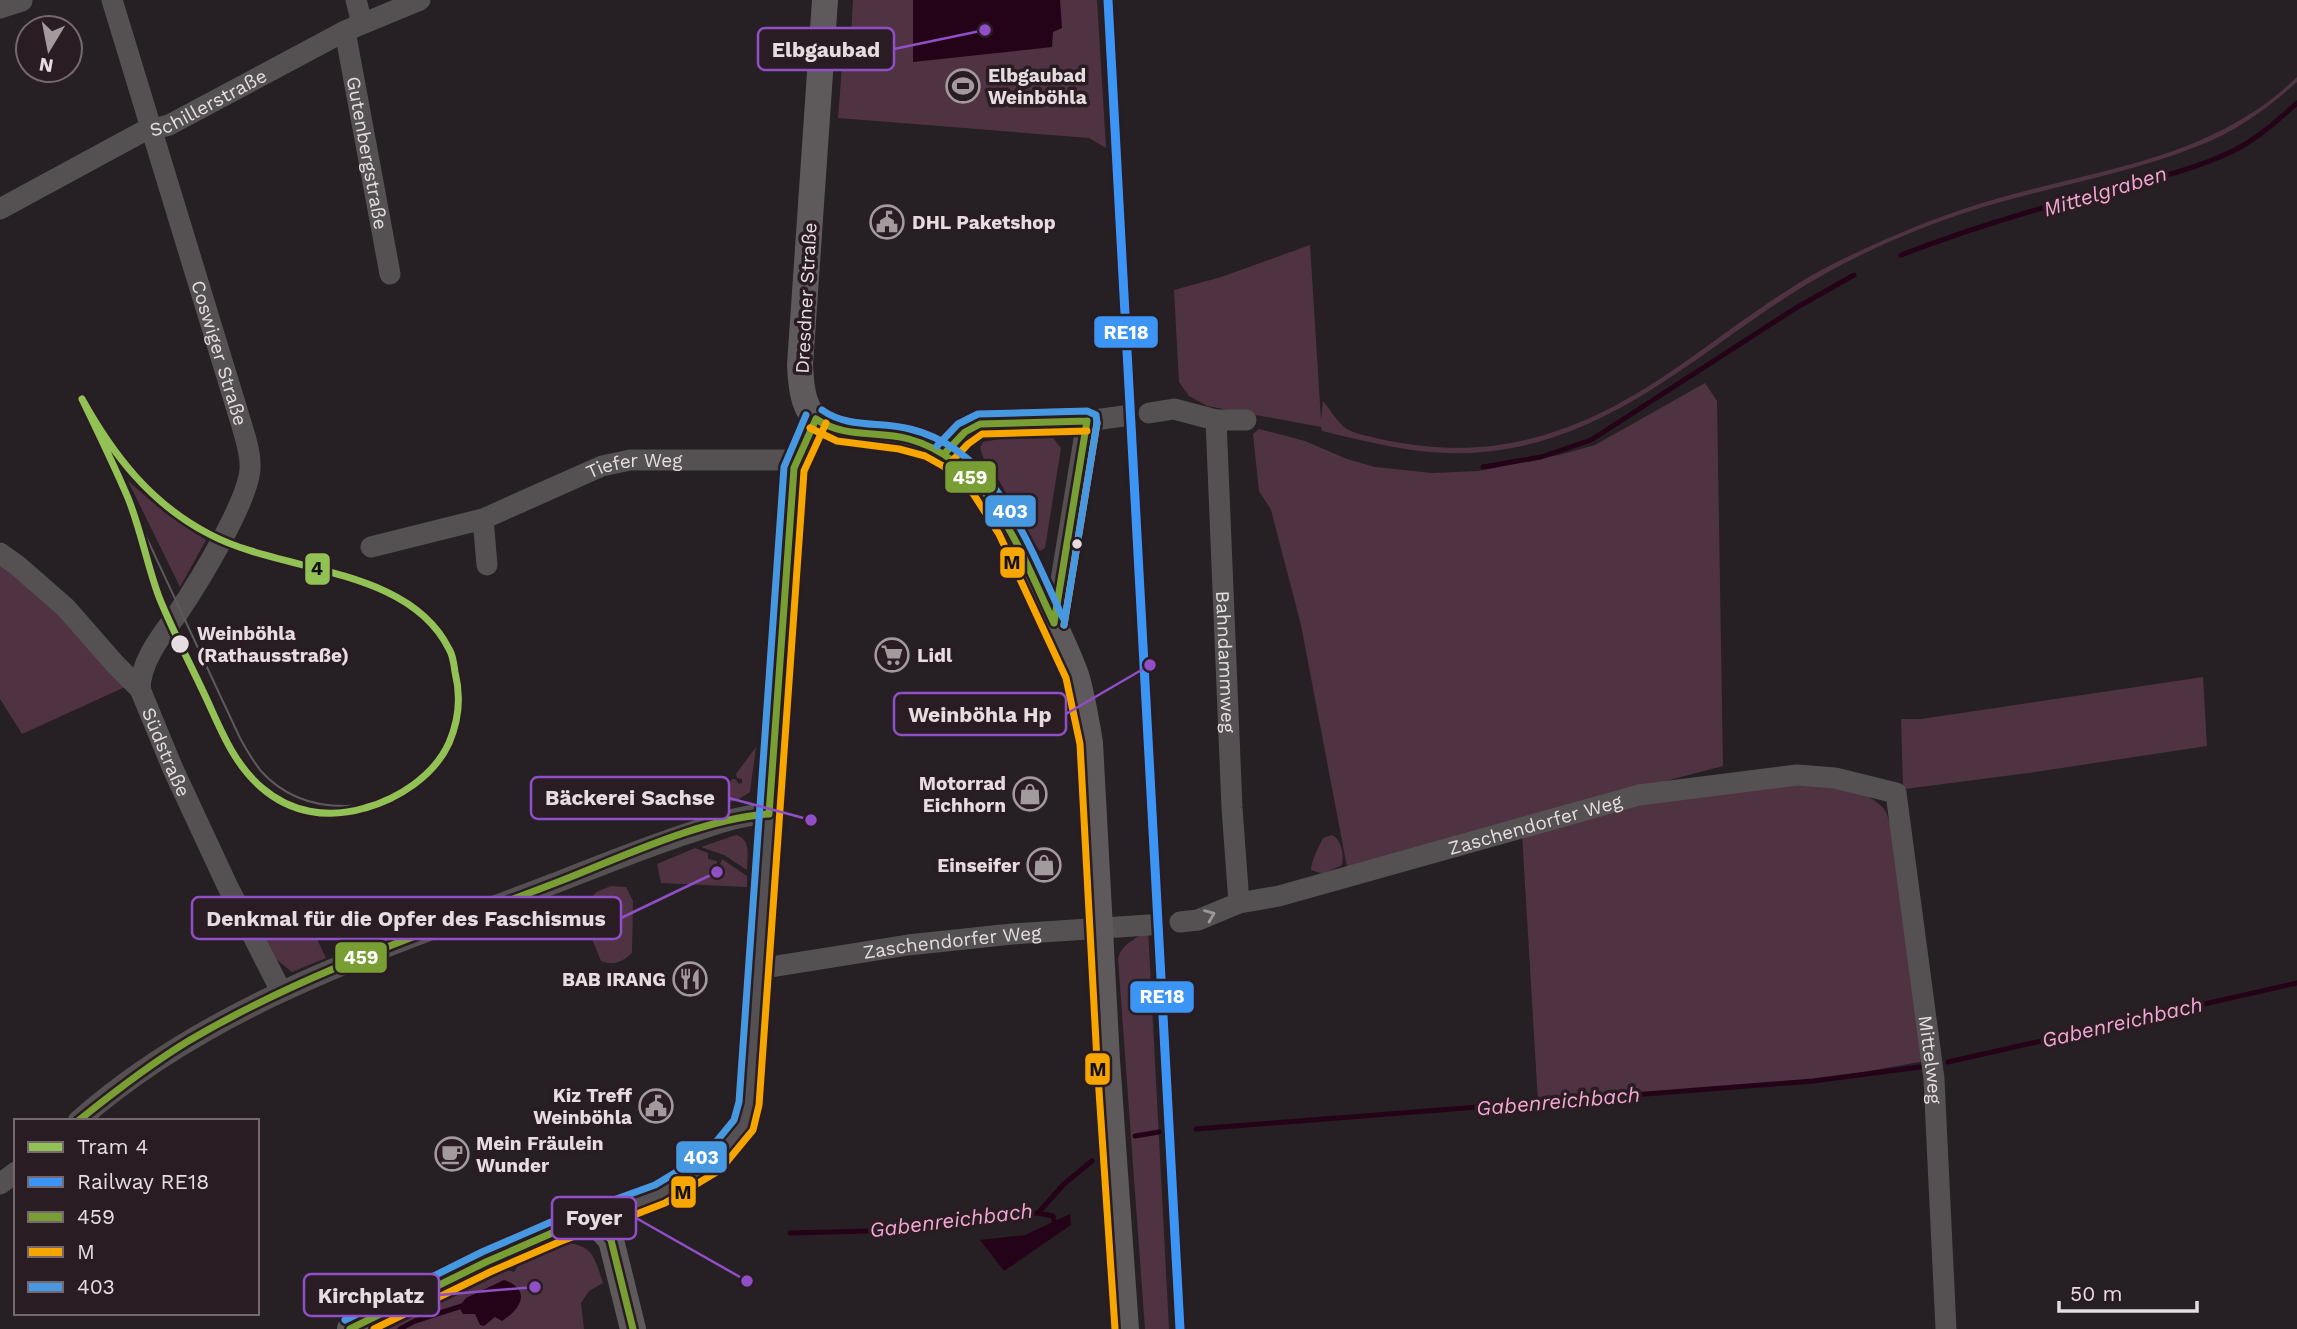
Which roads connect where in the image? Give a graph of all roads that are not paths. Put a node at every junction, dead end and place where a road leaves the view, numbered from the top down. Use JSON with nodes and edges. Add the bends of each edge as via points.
{"nodes":[{"id":1,"x":112,"y":0,"type":"edge"},
{"id":2,"x":356,"y":0,"type":"edge"},
{"id":3,"x":420,"y":0,"type":"edge"},
{"id":4,"x":825,"y":0,"type":"edge"},
{"id":5,"x":22,"y":1,"type":"edge"},
{"id":6,"x":0,"y":8,"type":"edge"},
{"id":7,"x":354,"y":27,"type":"junction"},
{"id":8,"x":153,"y":131,"type":"junction"},
{"id":9,"x":0,"y":209,"type":"edge"},
{"id":10,"x":390,"y":274,"type":"dead end"},
{"id":11,"x":1149,"y":412,"type":"dead end"},
{"id":12,"x":1124,"y":416,"type":"dead end"},
{"id":13,"x":816,"y":419,"type":"junction"},
{"id":14,"x":1216,"y":420,"type":"junction"},
{"id":15,"x":1246,"y":420,"type":"dead end"},
{"id":16,"x":1087,"y":421,"type":"junction"},
{"id":17,"x":944,"y":453,"type":"junction"},
{"id":18,"x":796,"y":460,"type":"junction"},
{"id":19,"x":483,"y":519,"type":"junction"},
{"id":20,"x":371,"y":547,"type":"dead end"},
{"id":21,"x":0,"y":553,"type":"edge"},
{"id":22,"x":487,"y":565,"type":"dead end"},
{"id":23,"x":1054,"y":624,"type":"junction"},
{"id":24,"x":140,"y":689,"type":"junction"},
{"id":25,"x":1896,"y":793,"type":"joint"},
{"id":26,"x":769,"y":814,"type":"junction"},
{"id":27,"x":1240,"y":903,"type":"junction"},
{"id":28,"x":1180,"y":922,"type":"dead end"},
{"id":29,"x":1149,"y":925,"type":"dead end"},
{"id":30,"x":1099,"y":926,"type":"junction"},
{"id":31,"x":758,"y":969,"type":"junction"},
{"id":32,"x":282,"y":990,"type":"junction"},
{"id":33,"x":80,"y":1119,"type":"edge"},
{"id":34,"x":589,"y":1224,"type":"junction"},
{"id":35,"x":350,"y":1329,"type":"edge"},
{"id":36,"x":633,"y":1329,"type":"edge"},
{"id":37,"x":1126,"y":1329,"type":"edge"},
{"id":38,"x":1947,"y":1329,"type":"edge"}],
"edges":[{"from":1,"to":8,"type":"street","name":"Coswiger Straße"},
{"from":2,"to":7,"type":"street","name":"Gutenbergstraße"},
{"from":3,"to":7,"type":"street","name":"Schillerstraße"},
{"from":4,"to":13,"type":"main road","name":"Dresdner Straße","via":[[800,365],[802,393]]},
{"from":5,"to":6,"type":"street"},
{"from":7,"to":8,"type":"street","name":"Schillerstraße"},
{"from":7,"to":10,"type":"street","name":"Gutenbergstraße"},
{"from":8,"to":9,"type":"street","name":"Schillerstraße","via":[[142,132]]},
{"from":8,"to":24,"type":"street","name":"Coswiger Straße","via":[[248,446],[250,470],[242,500],[226,530],[146,662]]},
{"from":11,"to":14,"type":"street","via":[[1174,409]]},
{"from":12,"to":16,"type":"street"},
{"from":13,"to":17,"type":"main road","via":[[831,429],[909,439]]},
{"from":13,"to":18,"type":"street"},
{"from":14,"to":15,"type":"street"},
{"from":14,"to":27,"type":"street","name":"Bahndammweg","via":[[1231,794]]},
{"from":16,"to":17,"type":"street","via":[[980,424]]},
{"from":16,"to":23,"type":"street"},
{"from":17,"to":23,"type":"main road","via":[[964,467],[991,501]]},
{"from":18,"to":19,"type":"street","name":"Tiefer Weg","via":[[630,460],[602,466]]},
{"from":18,"to":26,"type":"street"},
{"from":19,"to":20,"type":"street","name":"Tiefer Weg"},
{"from":19,"to":22,"type":"street"},
{"from":21,"to":24,"type":"street","name":"Südstraße","via":[[66,608]]},
{"from":23,"to":30,"type":"main road","via":[[1076,675],[1090,743]]},
{"from":24,"to":32,"type":"street","name":"Südstraße","via":[[226,885]]},
{"from":25,"to":27,"type":"street","name":"Zaschendorfer Weg","via":[[1797,775],[1639,795],[1303,890]]},
{"from":25,"to":38,"type":"street","name":"Mittelweg","via":[[1934,1079]]},
{"from":26,"to":31,"type":"street"},
{"from":26,"to":32,"type":"street","via":[[744,814],[677,837]]},
{"from":28,"to":27,"type":"street","name":"Zaschendorfer Weg","one_way":true,"via":[[1198,920]]},
{"from":29,"to":30,"type":"street","name":"Zaschendorfer Weg"},
{"from":30,"to":31,"type":"street","name":"Zaschendorfer Weg","via":[[908,945]]},
{"from":30,"to":37,"type":"main road"},
{"from":31,"to":34,"type":"street","via":[[750,1104],[744,1125],[713,1162],[660,1194]]},
{"from":32,"to":33,"type":"street","via":[[186,1041]]},
{"from":34,"to":35,"type":"main road","via":[[558,1230],[485,1262]]},
{"from":34,"to":36,"type":"main road","via":[[611,1240]]}]}
